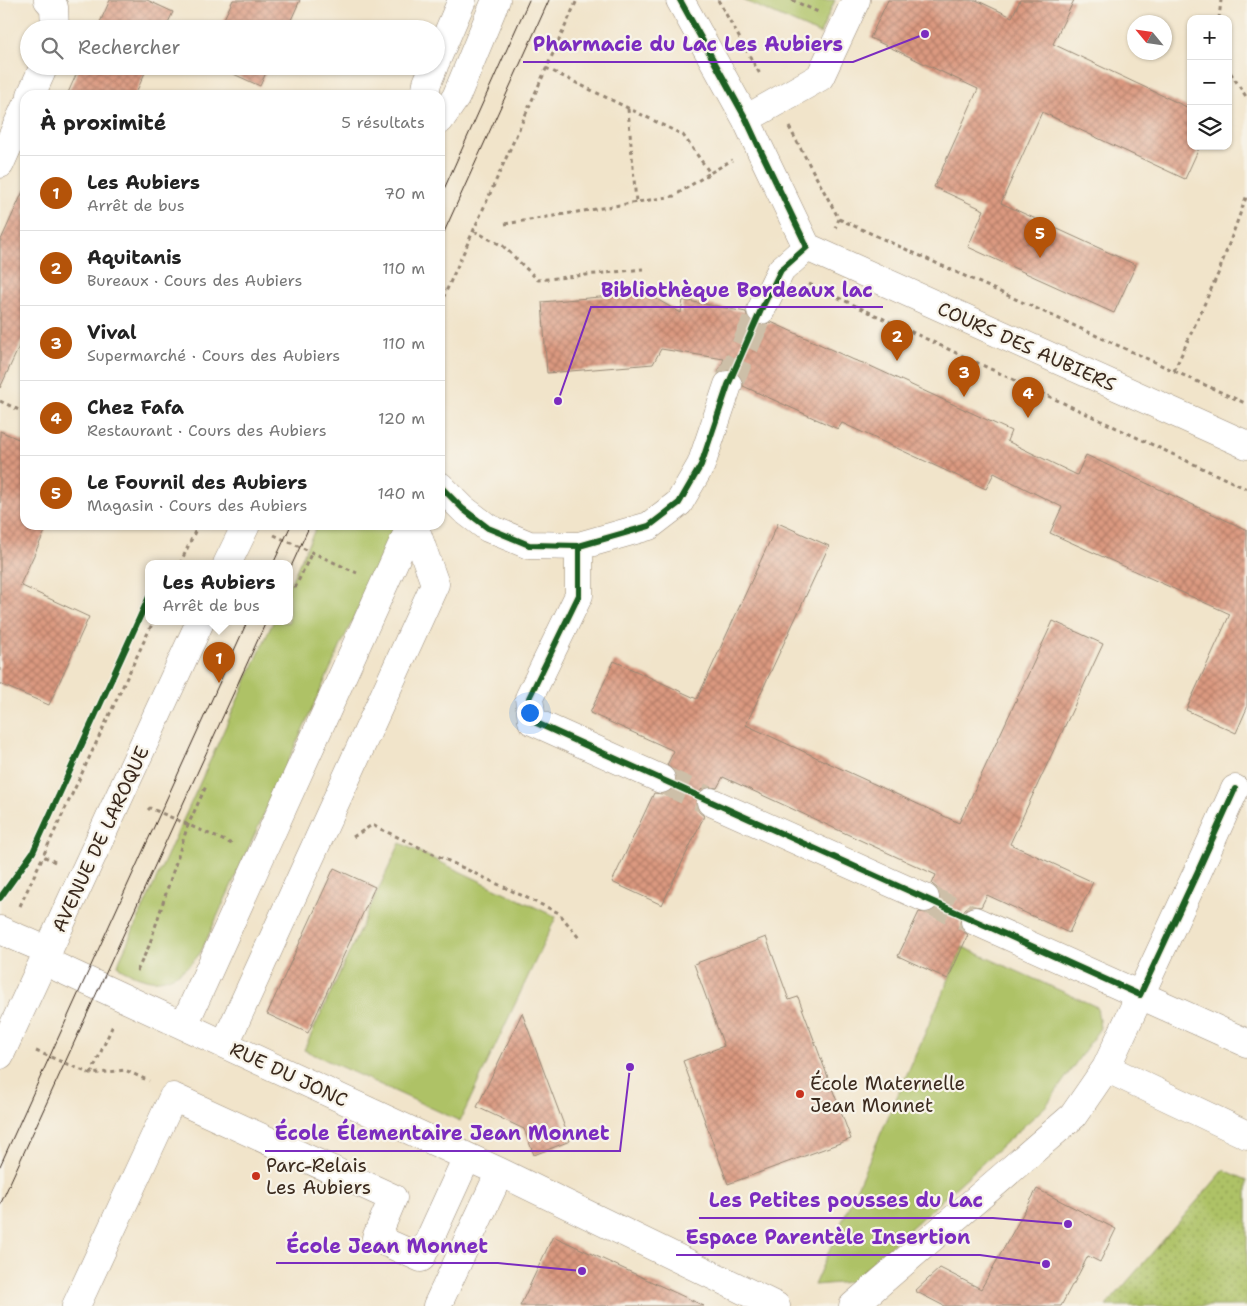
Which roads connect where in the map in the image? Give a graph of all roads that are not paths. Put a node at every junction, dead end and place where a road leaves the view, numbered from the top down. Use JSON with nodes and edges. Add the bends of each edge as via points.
{"nodes":[{"id":1,"x":48,"y":0,"type":"edge"},
{"id":2,"x":462,"y":0,"type":"edge"},
{"id":3,"x":496,"y":0,"type":"edge"},
{"id":4,"x":680,"y":0,"type":"edge"},
{"id":5,"x":856,"y":0,"type":"edge"},
{"id":6,"x":55,"y":20,"type":"edge"},
{"id":7,"x":445,"y":40,"type":"edge"},
{"id":8,"x":40,"y":75,"type":"edge"},
{"id":9,"x":430,"y":75,"type":"edge"},
{"id":10,"x":33,"y":90,"type":"edge"},
{"id":11,"x":426,"y":90,"type":"edge"},
{"id":12,"x":445,"y":113,"type":"edge"},
{"id":13,"x":20,"y":119,"type":"edge"},
{"id":14,"x":746,"y":119,"type":"junction"},
{"id":15,"x":0,"y":164,"type":"edge"},
{"id":16,"x":815,"y":250,"type":"junction"},
{"id":17,"x":761,"y":310,"type":"tunnel mouth"},
{"id":18,"x":728,"y":385,"type":"tunnel mouth"},
{"id":19,"x":1247,"y":445,"type":"edge"},
{"id":20,"x":445,"y":491,"type":"edge"},
{"id":21,"x":255,"y":530,"type":"edge"},
{"id":22,"x":411,"y":530,"type":"edge"},
{"id":23,"x":415,"y":530,"type":"edge"},
{"id":24,"x":579,"y":546,"type":"junction"},
{"id":25,"x":230,"y":560,"type":"edge"},
{"id":26,"x":199,"y":625,"type":"edge"},
{"id":27,"x":661,"y":779,"type":"tunnel mouth"},
{"id":28,"x":1234,"y":789,"type":"dead end"},
{"id":29,"x":711,"y":802,"type":"tunnel mouth"},
{"id":30,"x":925,"y":898,"type":"tunnel mouth"},
{"id":31,"x":975,"y":921,"type":"tunnel mouth"},
{"id":32,"x":4,"y":932,"type":"edge"},
{"id":33,"x":46,"y":956,"type":"junction"},
{"id":34,"x":1140,"y":995,"type":"junction"},
{"id":35,"x":184,"y":1025,"type":"junction"},
{"id":36,"x":1247,"y":1043,"type":"edge"},
{"id":37,"x":225,"y":1044,"type":"junction"},
{"id":38,"x":4,"y":1047,"type":"edge"},
{"id":39,"x":1106,"y":1068,"type":"junction"},
{"id":40,"x":1247,"y":1134,"type":"edge"},
{"id":41,"x":467,"y":1157,"type":"junction"},
{"id":42,"x":500,"y":1172,"type":"junction"},
{"id":43,"x":76,"y":1306,"type":"edge"},
{"id":44,"x":437,"y":1306,"type":"edge"},
{"id":45,"x":776,"y":1306,"type":"edge"},
{"id":46,"x":853,"y":1306,"type":"edge"}],
"edges":[{"from":1,"to":6,"type":"street","via":[[54,7]]},
{"from":2,"to":7,"type":"street"},
{"from":3,"to":12,"type":"street","via":[[456,97]]},
{"from":4,"to":14,"type":"street"},
{"from":5,"to":14,"type":"street","via":[[820,77]]},
{"from":8,"to":10,"type":"street"},
{"from":9,"to":11,"type":"street"},
{"from":13,"to":15,"type":"street"},
{"from":14,"to":16,"type":"street"},
{"from":16,"to":17,"type":"street","via":[[780,270]]},
{"from":16,"to":19,"type":"street","name":"COURS DES AUBIERS"},
{"from":18,"to":24,"type":"street","via":[[700,465],[679,503],[649,526]]},
{"from":20,"to":24,"type":"street","via":[[488,528],[529,545]]},
{"from":21,"to":25,"type":"street"},
{"from":22,"to":35,"type":"street"},
{"from":23,"to":37,"type":"street","via":[[435,584]]},
{"from":24,"to":27,"type":"street","via":[[579,595],[528,698],[532,721]]},
{"from":26,"to":33,"type":"street","name":"AVENUE DE LAROQUE"},
{"from":28,"to":34,"type":"street"},
{"from":29,"to":30,"type":"street"},
{"from":31,"to":34,"type":"street"},
{"from":32,"to":33,"type":"street","name":"RUE DU JONC"},
{"from":33,"to":35,"type":"street","name":"RUE DU JONC"},
{"from":33,"to":38,"type":"street","name":"AVENUE DE LAROQUE"},
{"from":34,"to":36,"type":"street"},
{"from":34,"to":39,"type":"street"},
{"from":35,"to":37,"type":"street","name":"RUE DU JONC"},
{"from":37,"to":41,"type":"street","name":"RUE DU JONC"},
{"from":39,"to":40,"type":"street"},
{"from":39,"to":46,"type":"street","via":[[1073,1116]]},
{"from":41,"to":42,"type":"street","name":"RUE DU JONC"},
{"from":41,"to":43,"type":"street","via":[[421,1258],[376,1238],[393,1198],[172,1097]]},
{"from":42,"to":44,"type":"street"},
{"from":42,"to":45,"type":"street","name":"RUE DU JONC"}]}
